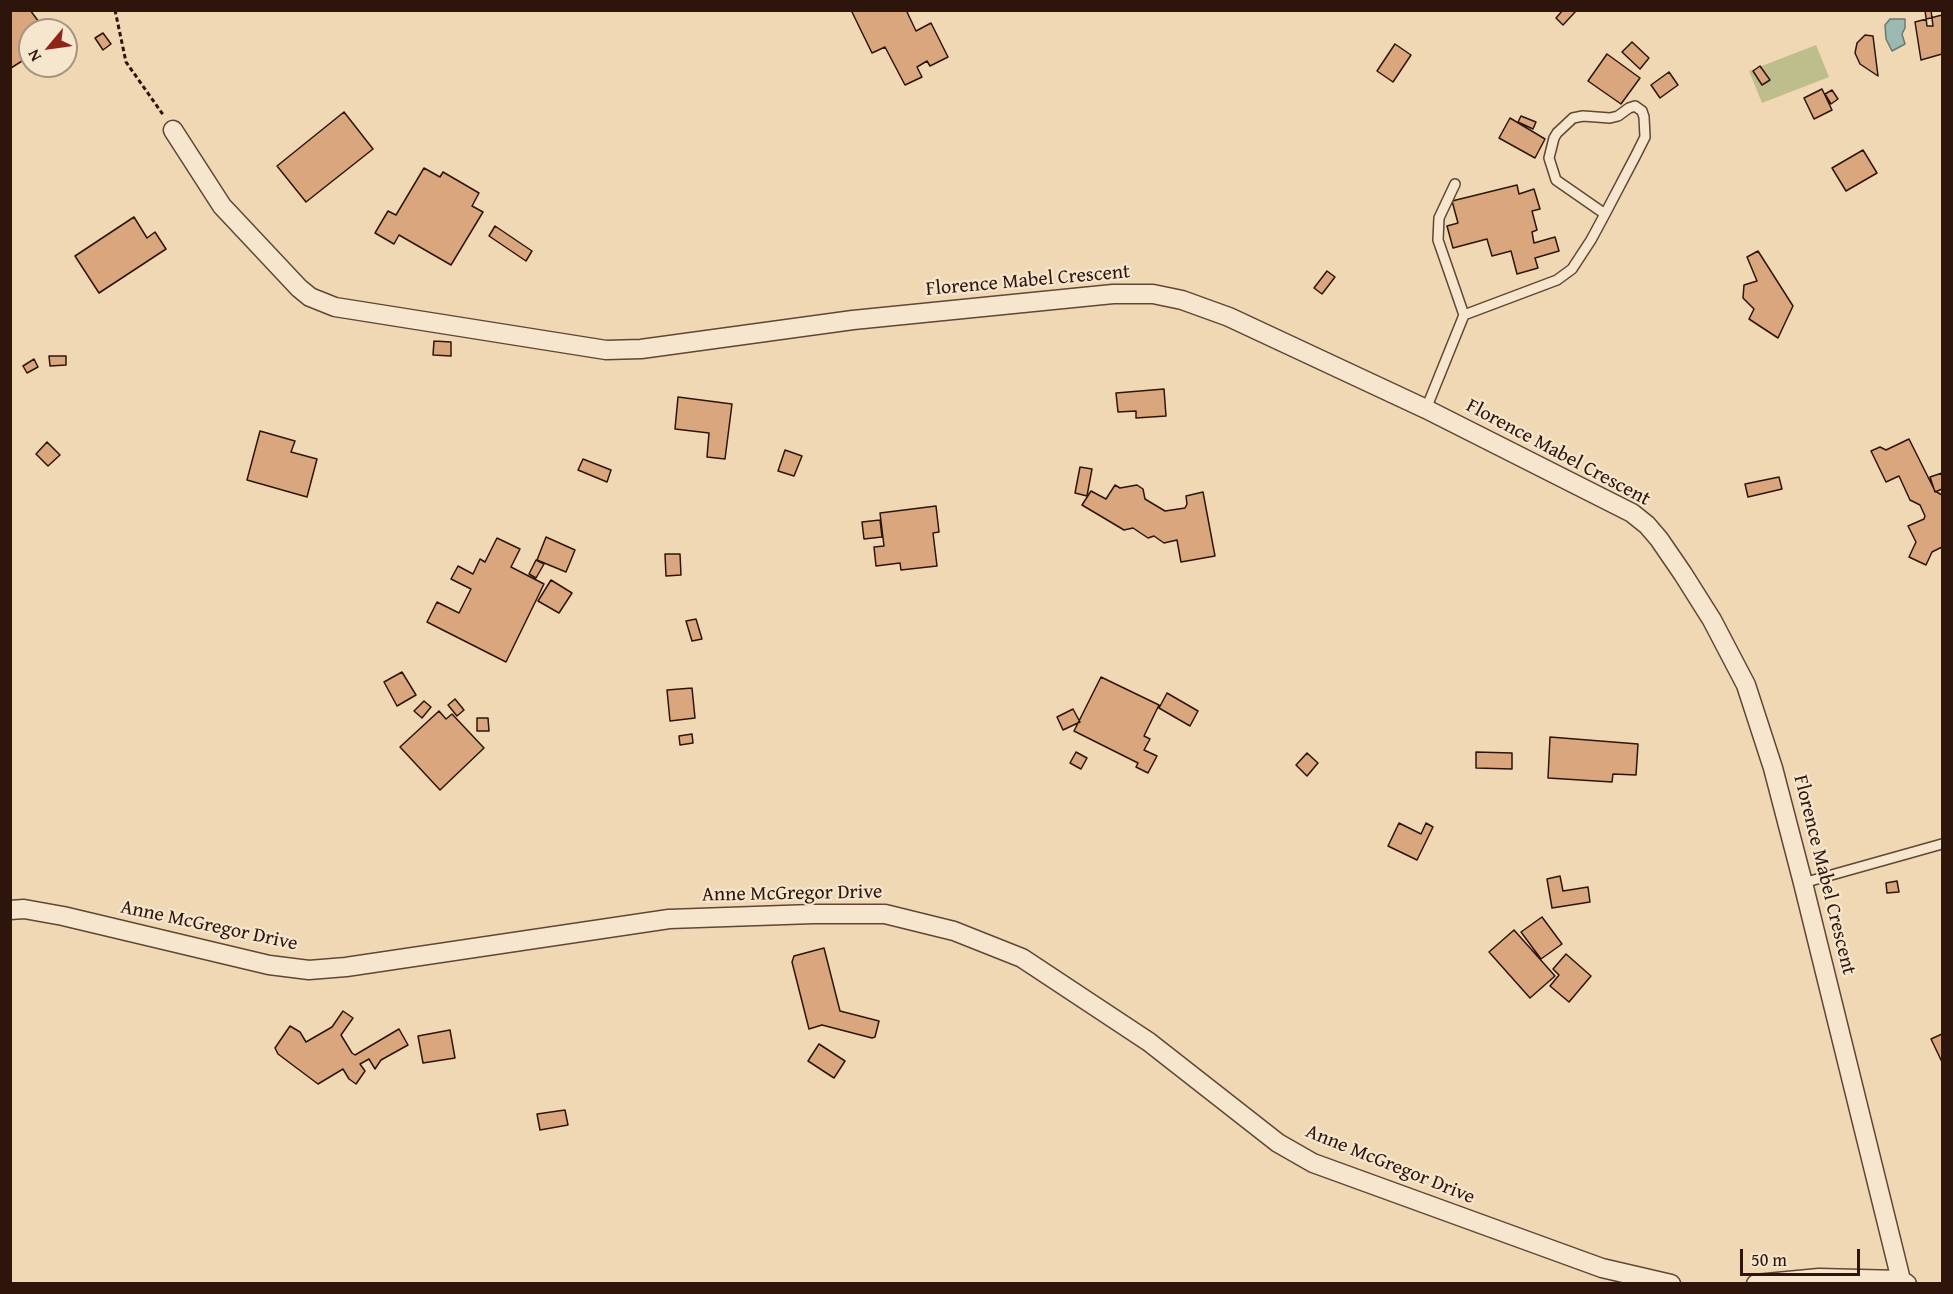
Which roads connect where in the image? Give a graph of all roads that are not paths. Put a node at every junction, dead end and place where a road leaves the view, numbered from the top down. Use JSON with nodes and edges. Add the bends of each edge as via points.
{"nodes":[{"id":1,"x":173,"y":129,"type":"road end"},
{"id":2,"x":1455,"y":184,"type":"dead end"},
{"id":3,"x":1605,"y":213,"type":"junction"},
{"id":4,"x":1464,"y":315,"type":"junction"},
{"id":5,"x":1426,"y":409,"type":"junction"},
{"id":6,"x":1942,"y":844,"type":"edge"},
{"id":7,"x":1803,"y":883,"type":"junction"},
{"id":8,"x":10,"y":910,"type":"edge"},
{"id":9,"x":1904,"y":1282,"type":"edge"},
{"id":10,"x":1671,"y":1284,"type":"edge"},
{"id":11,"x":1756,"y":1284,"type":"edge"}],
"edges":[{"from":1,"to":5,"type":"street","name":"Florence Mabel Crescent","via":[[222,206],[299,288],[323,304],[606,350],[641,349],[853,320],[1113,294],[1153,294],[1229,317]]},
{"from":2,"to":4,"type":"lane","via":[[1439,218],[1437,240]]},
{"from":3,"to":3,"type":"lane","via":[[1557,180],[1550,158],[1554,138],[1573,118],[1610,118],[1635,106],[1644,117],[1645,137]]},
{"from":3,"to":4,"type":"lane","via":[[1564,276]]},
{"from":4,"to":5,"type":"lane"},
{"from":5,"to":7,"type":"street","name":"Florence Mabel Crescent","via":[[1632,513],[1659,539],[1712,620],[1746,684]]},
{"from":6,"to":7,"type":"lane"},
{"from":7,"to":9,"type":"street","name":"Florence Mabel Crescent"},
{"from":8,"to":10,"type":"street","name":"Anne McGregor Drive","via":[[63,916],[269,965],[309,970],[669,919],[885,914],[954,931],[1022,958],[1149,1042],[1278,1143],[1313,1163],[1602,1268]]},
{"from":9,"to":11,"type":"street","via":[[1819,1278]]}]}
